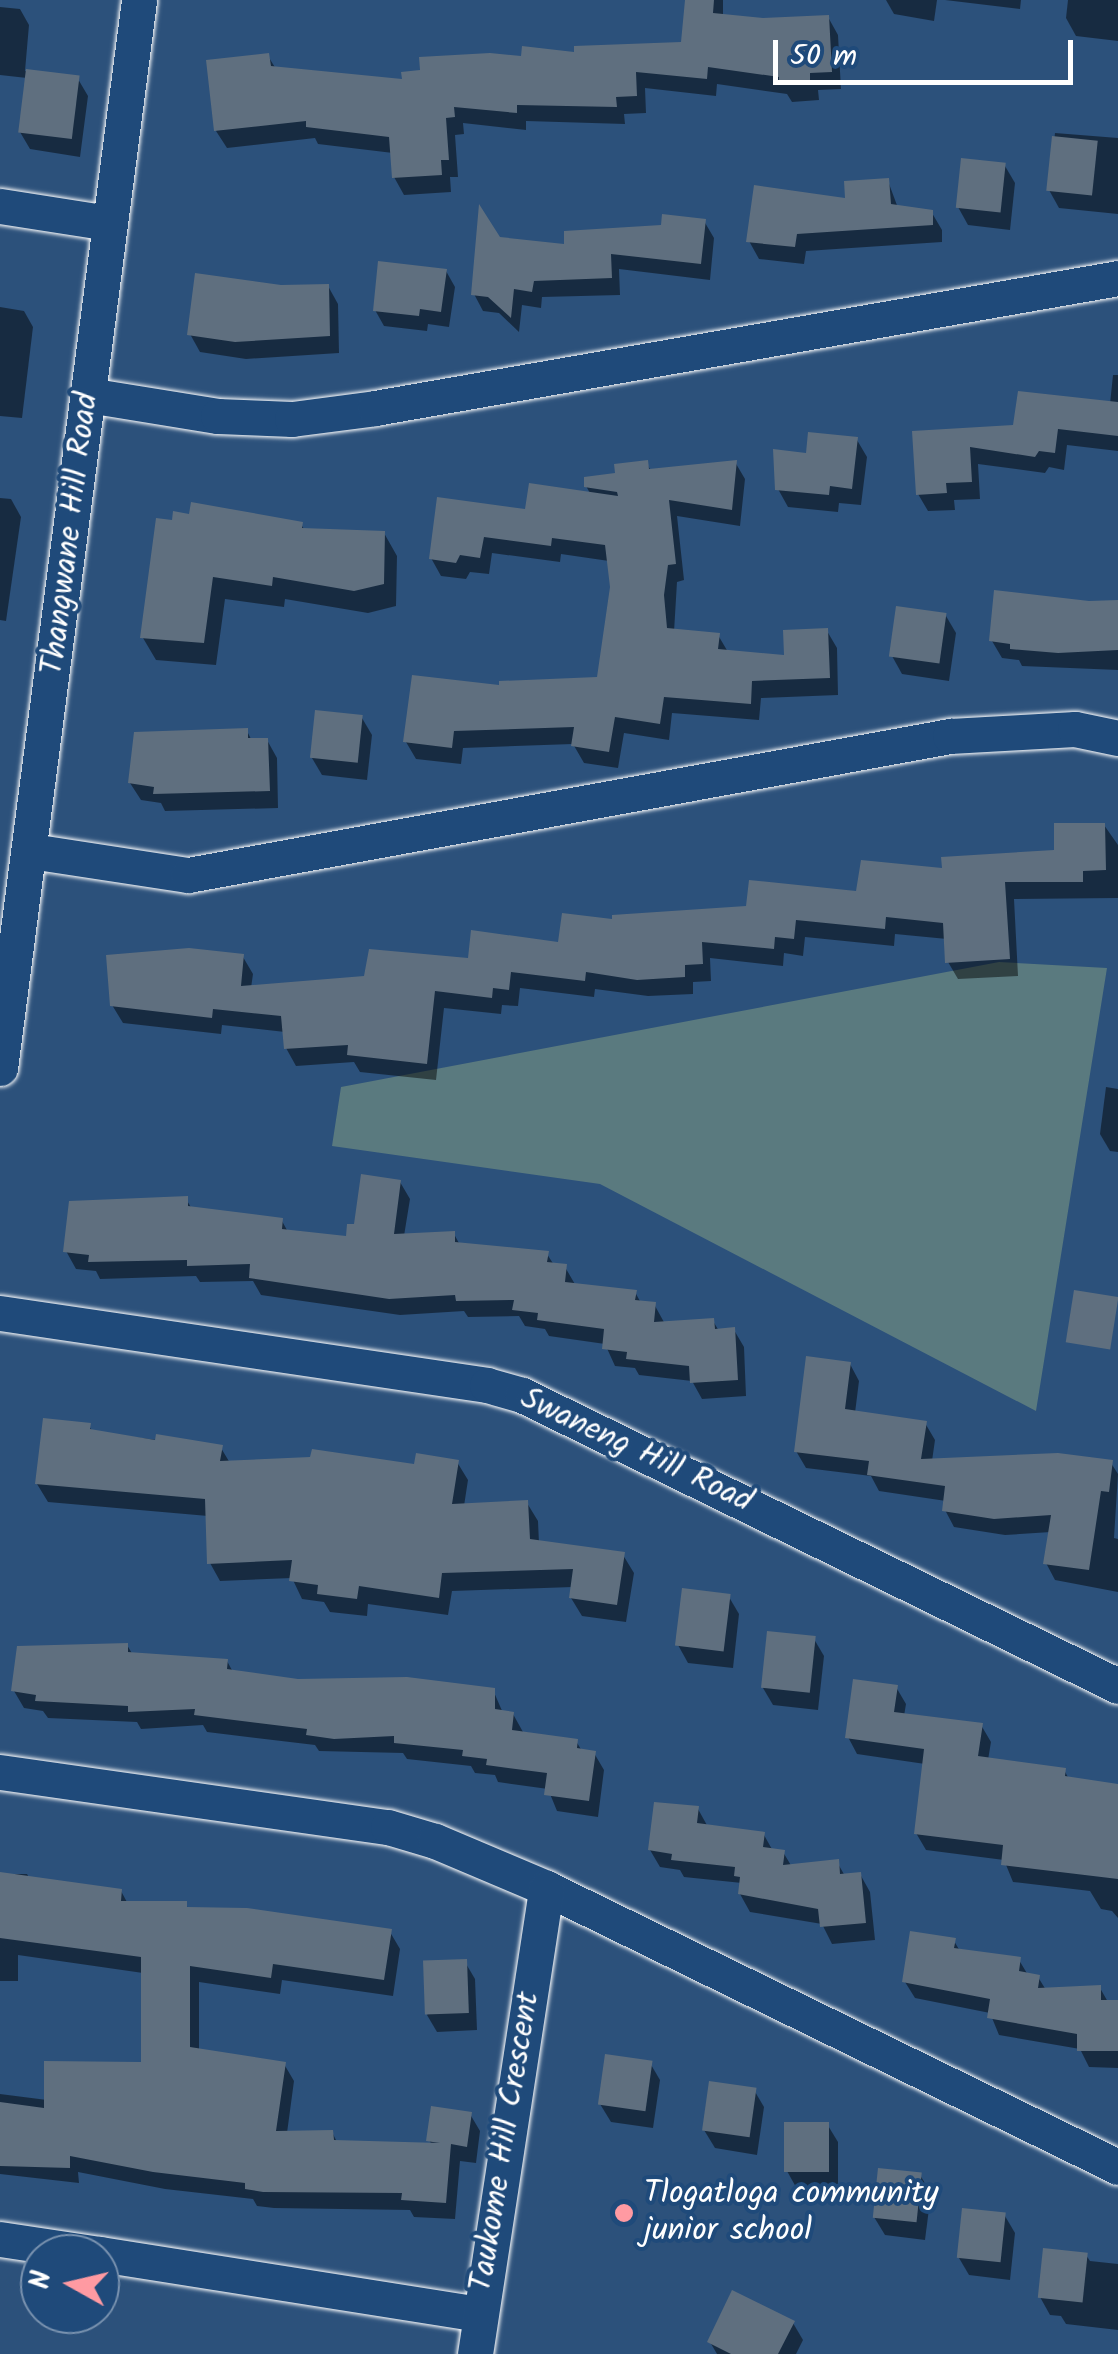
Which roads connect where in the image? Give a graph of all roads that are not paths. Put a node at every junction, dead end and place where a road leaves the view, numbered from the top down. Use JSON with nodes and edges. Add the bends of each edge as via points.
{"nodes":[{"id":1,"x":140,"y":0,"type":"edge"},
{"id":2,"x":0,"y":206,"type":"edge"},
{"id":3,"x":108,"y":223,"type":"junction"},
{"id":4,"x":1118,"y":278,"type":"edge"},
{"id":5,"x":88,"y":395,"type":"junction"},
{"id":6,"x":1118,"y":738,"type":"edge"},
{"id":7,"x":32,"y":851,"type":"junction"},
{"id":8,"x":0,"y":1068,"type":"edge"},
{"id":9,"x":0,"y":1313,"type":"edge"},
{"id":10,"x":1118,"y":1686,"type":"edge"},
{"id":11,"x":0,"y":1772,"type":"edge"},
{"id":12,"x":546,"y":1888,"type":"junction"},
{"id":13,"x":1118,"y":2166,"type":"edge"},
{"id":14,"x":120,"y":2257,"type":"edge"},
{"id":15,"x":480,"y":2314,"type":"junction"},
{"id":16,"x":475,"y":2354,"type":"edge"}],
"edges":[{"from":1,"to":3,"type":"street","name":"Thangwane Hill Road"},
{"from":2,"to":3,"type":"street"},
{"from":3,"to":5,"type":"street","name":"Thangwane Hill Road"},
{"from":4,"to":5,"type":"street","via":[[292,418],[218,416]]},
{"from":5,"to":7,"type":"street","name":"Thangwane Hill Road"},
{"from":6,"to":7,"type":"street","via":[[1075,729],[950,736],[188,875]]},
{"from":7,"to":8,"type":"street","name":"Thangwane Hill Road"},
{"from":9,"to":10,"type":"street","name":"Swaneng Hill Road","via":[[522,1394]]},
{"from":11,"to":12,"type":"street","via":[[388,1827]]},
{"from":12,"to":13,"type":"street"},
{"from":12,"to":15,"type":"street","name":"Taukome Hill Crescent"},
{"from":14,"to":15,"type":"street","name":"Taukome Hill Crescent"},
{"from":15,"to":16,"type":"street"}]}
